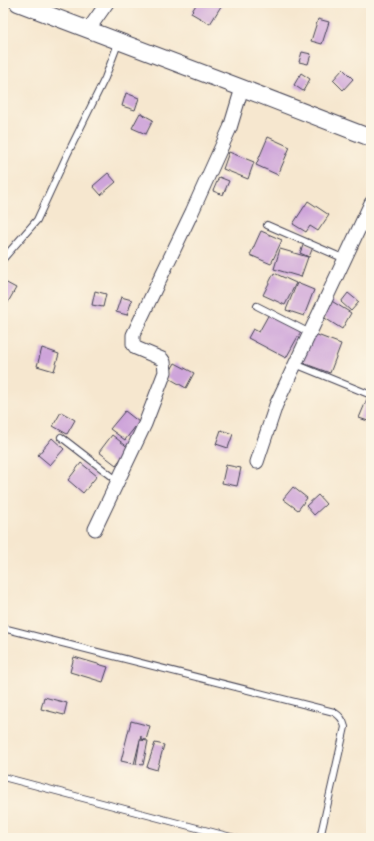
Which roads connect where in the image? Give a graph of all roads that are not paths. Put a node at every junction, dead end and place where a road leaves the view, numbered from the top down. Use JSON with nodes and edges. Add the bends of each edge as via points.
{"nodes":[{"id":1,"x":18,"y":3,"type":"edge"},
{"id":2,"x":107,"y":3,"type":"edge"},
{"id":3,"x":88,"y":30,"type":"junction"},
{"id":4,"x":119,"y":41,"type":"junction"},
{"id":5,"x":242,"y":88,"type":"junction"},
{"id":6,"x":371,"y":138,"type":"edge"},
{"id":7,"x":371,"y":203,"type":"edge"},
{"id":8,"x":267,"y":225,"type":"dead end"},
{"id":9,"x":3,"y":259,"type":"edge"},
{"id":10,"x":345,"y":260,"type":"junction"},
{"id":11,"x":257,"y":306,"type":"dead end"},
{"id":12,"x":310,"y":333,"type":"junction"},
{"id":13,"x":295,"y":364,"type":"junction"},
{"id":14,"x":371,"y":395,"type":"edge"},
{"id":15,"x":61,"y":437,"type":"dead end"},
{"id":16,"x":257,"y":462,"type":"dead end"},
{"id":17,"x":118,"y":481,"type":"junction"},
{"id":18,"x":95,"y":529,"type":"dead end"},
{"id":19,"x":3,"y":628,"type":"edge"},
{"id":20,"x":3,"y":777,"type":"edge"},
{"id":21,"x":235,"y":838,"type":"edge"},
{"id":22,"x":320,"y":838,"type":"edge"}],
"edges":[{"from":1,"to":3,"type":"street"},
{"from":2,"to":3,"type":"street"},
{"from":3,"to":4,"type":"street"},
{"from":4,"to":5,"type":"street"},
{"from":4,"to":9,"type":"lane","via":[[105,78],[36,220]]},
{"from":5,"to":6,"type":"street"},
{"from":5,"to":17,"type":"street","via":[[230,128],[133,335],[132,344],[162,359],[165,372],[145,424]]},
{"from":7,"to":10,"type":"street"},
{"from":8,"to":10,"type":"lane"},
{"from":10,"to":12,"type":"street"},
{"from":11,"to":12,"type":"lane"},
{"from":12,"to":13,"type":"street"},
{"from":13,"to":14,"type":"lane"},
{"from":13,"to":16,"type":"street","via":[[276,405]]},
{"from":15,"to":17,"type":"lane"},
{"from":17,"to":18,"type":"street"},
{"from":19,"to":22,"type":"lane","via":[[334,712],[344,721],[345,727]]},
{"from":20,"to":21,"type":"lane"}]}
